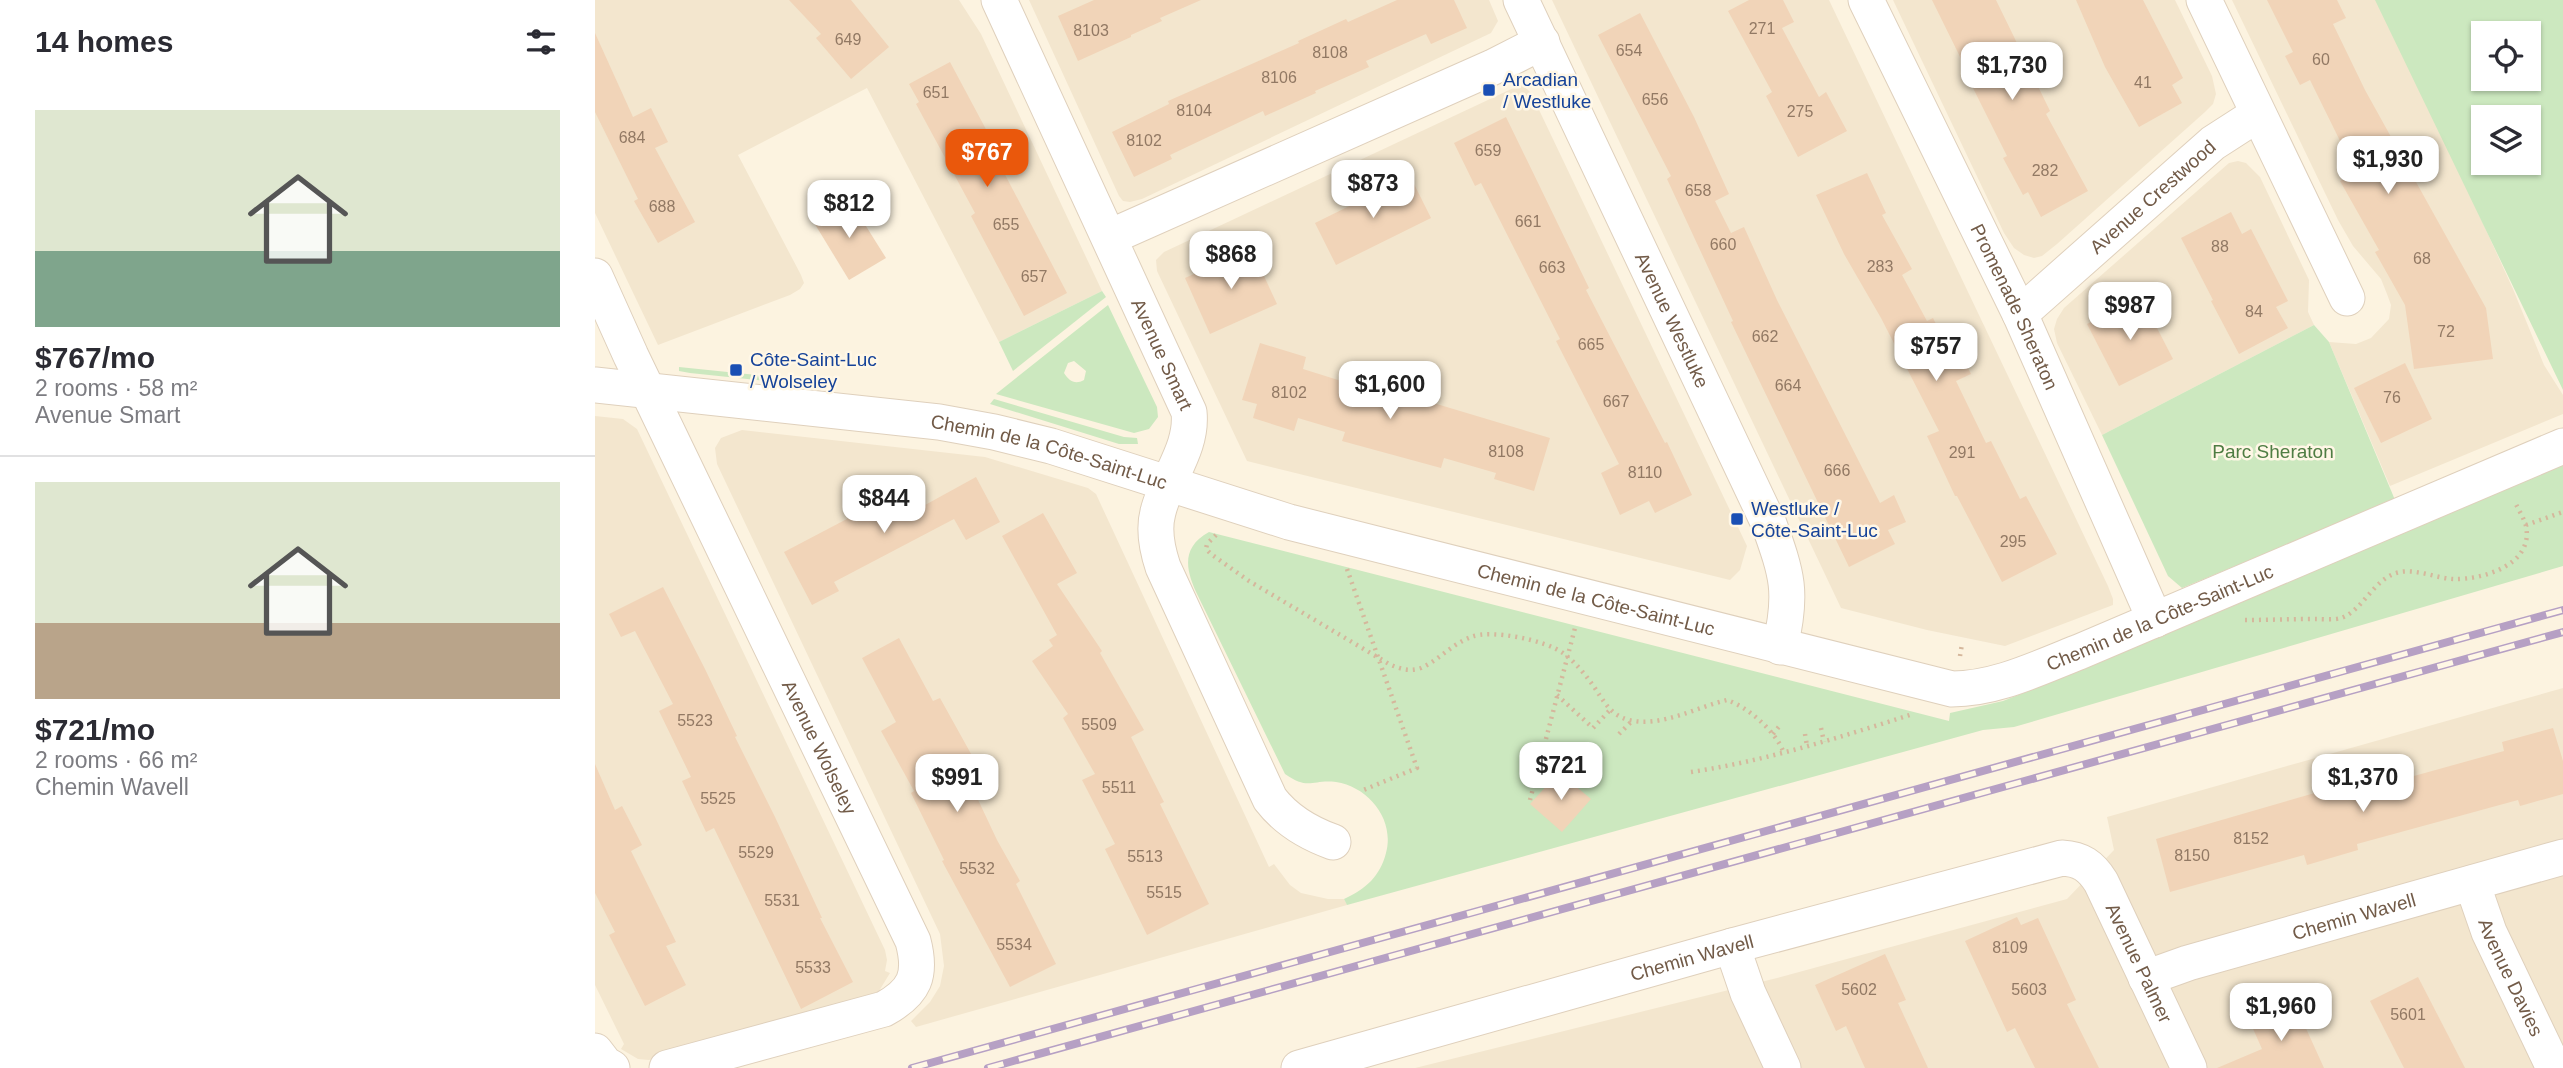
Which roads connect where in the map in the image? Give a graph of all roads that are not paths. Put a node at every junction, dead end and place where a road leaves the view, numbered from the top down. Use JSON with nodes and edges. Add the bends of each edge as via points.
{"nodes":[{"id":1,"x":999,"y":0,"type":"edge"},
{"id":2,"x":1521,"y":0,"type":"edge"},
{"id":3,"x":1866,"y":0,"type":"edge"},
{"id":4,"x":2204,"y":0,"type":"edge"},
{"id":5,"x":1542,"y":42,"type":"junction"},
{"id":6,"x":2258,"y":114,"type":"junction"},
{"id":7,"x":1110,"y":237,"type":"junction"},
{"id":8,"x":595,"y":276,"type":"edge"},
{"id":9,"x":2347,"y":298,"type":"dead end"},
{"id":10,"x":2020,"y":314,"type":"junction"},
{"id":11,"x":595,"y":386,"type":"edge"},
{"id":12,"x":648,"y":391,"type":"junction"},
{"id":13,"x":2563,"y":446,"type":"edge"},
{"id":14,"x":1168,"y":483,"type":"junction"},
{"id":15,"x":2155,"y":620,"type":"junction"},
{"id":16,"x":1780,"y":647,"type":"junction"},
{"id":17,"x":1333,"y":842,"type":"dead end"},
{"id":18,"x":2563,"y":857,"type":"edge"},
{"id":19,"x":2084,"y":862,"type":"joint"},
{"id":20,"x":2472,"y":883,"type":"junction"},
{"id":21,"x":1732,"y":946,"type":"junction"},
{"id":22,"x":2146,"y":978,"type":"junction"},
{"id":23,"x":1367,"y":1059,"type":"edge"},
{"id":24,"x":667,"y":1068,"type":"edge"},
{"id":25,"x":1299,"y":1068,"type":"edge"},
{"id":26,"x":1783,"y":1068,"type":"edge"},
{"id":27,"x":2189,"y":1068,"type":"edge"},
{"id":28,"x":2554,"y":1068,"type":"edge"}],
"edges":[{"from":1,"to":7,"type":"street","name":"Avenue Smart"},
{"from":2,"to":5,"type":"street","name":"Avenue Westluke"},
{"from":3,"to":10,"type":"street","name":"Promenade Sheraton"},
{"from":4,"to":6,"type":"street"},
{"from":5,"to":7,"type":"street"},
{"from":5,"to":16,"type":"street","name":"Avenue Westluke","via":[[1769,524],[1787,580]]},
{"from":6,"to":9,"type":"street"},
{"from":6,"to":10,"type":"street","name":"Avenue Crestwood","via":[[2213,143]]},
{"from":7,"to":14,"type":"street","name":"Avenue Smart","via":[[1189,412],[1189,435]]},
{"from":8,"to":12,"type":"street","name":"Avenue Wolseley"},
{"from":10,"to":15,"type":"street","name":"Promenade Sheraton"},
{"from":11,"to":12,"type":"street","name":"Chemin de la Côte-Saint-Luc"},
{"from":12,"to":14,"type":"street","name":"Chemin de la Côte-Saint-Luc","via":[[971,427],[1051,446]]},
{"from":12,"to":24,"type":"street","name":"Avenue Wolseley","via":[[913,942],[918,967],[908,992],[884,1009]]},
{"from":13,"to":15,"type":"street","name":"Chemin de la Côte-Saint-Luc"},
{"from":14,"to":16,"type":"street","name":"Chemin de la Côte-Saint-Luc","via":[[1289,522]]},
{"from":14,"to":17,"type":"street","name":"Avenue Smart","via":[[1156,521],[1158,551],[1263,787],[1277,808],[1305,830]]},
{"from":15,"to":16,"type":"street","name":"Chemin de la Côte-Saint-Luc","via":[[2035,669],[1965,689]]},
{"from":18,"to":20,"type":"street","name":"Chemin Wavell"},
{"from":19,"to":21,"type":"street","name":"Chemin Wavell","via":[[2054,859]]},
{"from":19,"to":22,"type":"street","name":"Avenue Palmer","via":[[2101,882]]},
{"from":20,"to":22,"type":"street","name":"Chemin Wavell","via":[[2188,962]]},
{"from":20,"to":28,"type":"street","name":"Avenue Davies","via":[[2489,932]]},
{"from":21,"to":23,"type":"street","name":"Chemin Wavell"},
{"from":21,"to":26,"type":"street"},
{"from":22,"to":27,"type":"street","name":"Avenue Palmer"},
{"from":23,"to":25,"type":"street","name":"Chemin Wavell"}]}
